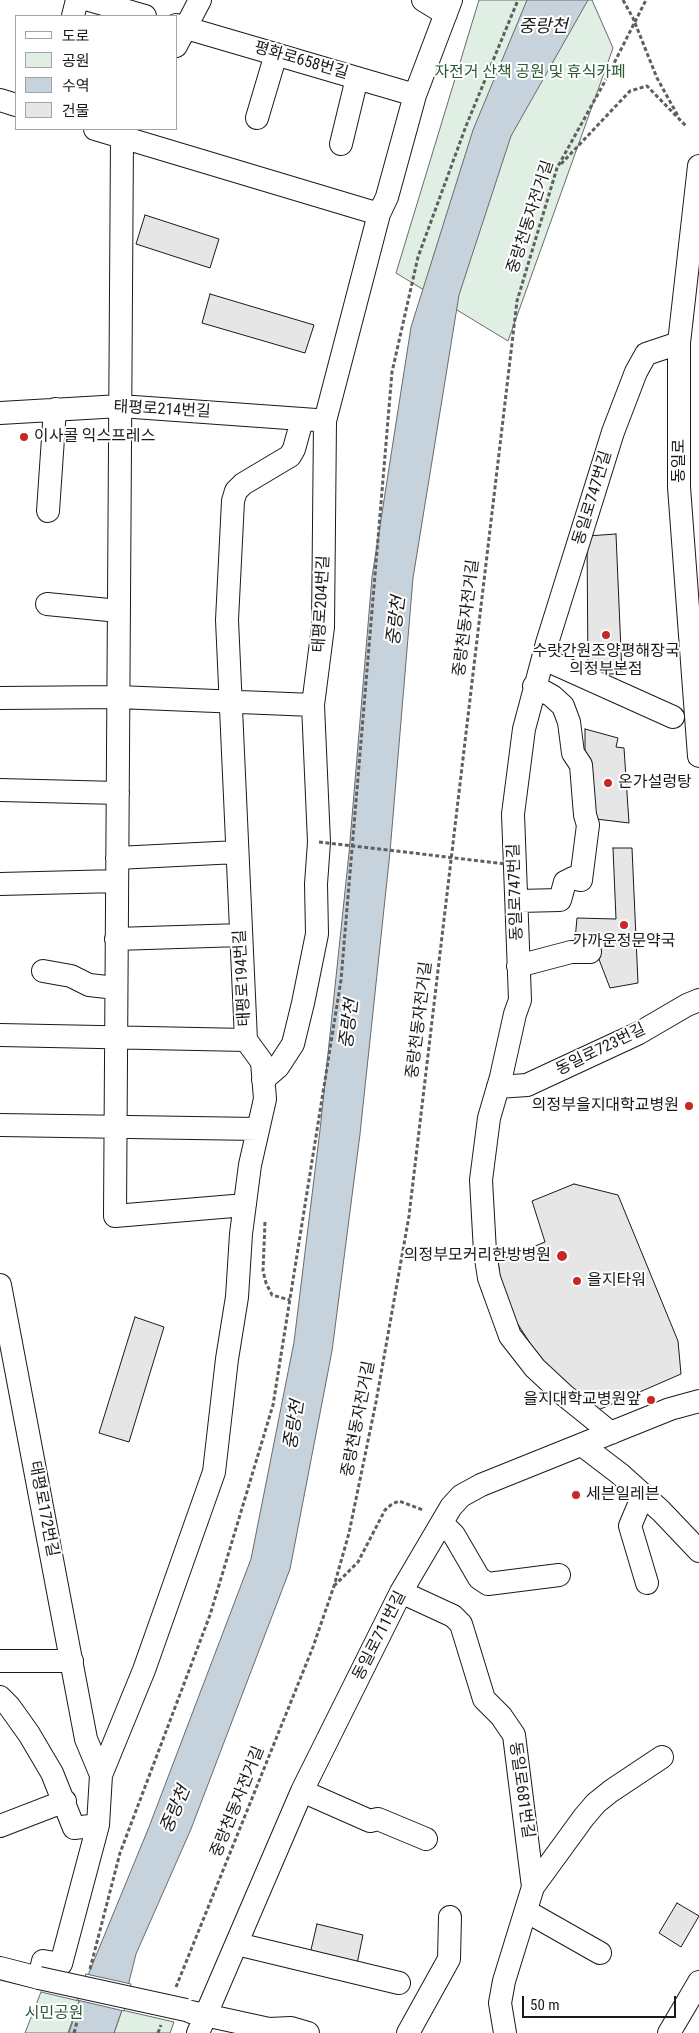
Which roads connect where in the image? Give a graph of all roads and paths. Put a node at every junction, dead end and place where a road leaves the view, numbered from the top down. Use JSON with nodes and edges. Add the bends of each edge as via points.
{"nodes":[{"id":1,"x":77,"y":0,"type":"edge"},
{"id":2,"x":89,"y":0,"type":"edge"},
{"id":3,"x":200,"y":0,"type":"edge"},
{"id":4,"x":423,"y":0,"type":"edge"},
{"id":5,"x":624,"y":0,"type":"edge"},
{"id":6,"x":646,"y":0,"type":"edge"},
{"id":7,"x":449,"y":7,"type":"edge"},
{"id":8,"x":73,"y":15,"type":"edge"},
{"id":9,"x":142,"y":15,"type":"edge"},
{"id":10,"x":180,"y":33,"type":"edge"},
{"id":11,"x":276,"y":54,"type":"junction"},
{"id":12,"x":357,"y":78,"type":"junction"},
{"id":13,"x":415,"y":95,"type":"junction"},
{"id":14,"x":0,"y":100,"type":"edge"},
{"id":15,"x":15,"y":105,"type":"edge"},
{"id":16,"x":678,"y":116,"type":"junction"},
{"id":17,"x":257,"y":118,"type":"dead end"},
{"id":18,"x":688,"y":127,"type":"dead end"},
{"id":19,"x":102,"y":130,"type":"edge"},
{"id":20,"x":125,"y":133,"type":"edge"},
{"id":21,"x":341,"y":144,"type":"dead end"},
{"id":22,"x":699,"y":166,"type":"edge"},
{"id":23,"x":557,"y":168,"type":"junction"},
{"id":24,"x":379,"y":214,"type":"junction"},
{"id":25,"x":679,"y":343,"type":"junction"},
{"id":26,"x":120,"y":406,"type":"junction"},
{"id":27,"x":55,"y":409,"type":"junction"},
{"id":28,"x":0,"y":413,"type":"edge"},
{"id":29,"x":302,"y":420,"type":"junction"},
{"id":30,"x":325,"y":421,"type":"junction"},
{"id":31,"x":48,"y":511,"type":"dead end"},
{"id":32,"x":47,"y":604,"type":"dead end"},
{"id":33,"x":119,"y":611,"type":"junction"},
{"id":34,"x":544,"y":659,"type":"junction"},
{"id":35,"x":534,"y":686,"type":"junction"},
{"id":36,"x":118,"y":697,"type":"junction"},
{"id":37,"x":0,"y":698,"type":"edge"},
{"id":38,"x":230,"y":700,"type":"junction"},
{"id":39,"x":313,"y":705,"type":"junction"},
{"id":40,"x":673,"y":717,"type":"dead end"},
{"id":41,"x":699,"y":756,"type":"edge"},
{"id":42,"x":0,"y":790,"type":"edge"},
{"id":43,"x":118,"y":792,"type":"junction"},
{"id":44,"x":319,"y":842,"type":"junction"},
{"id":45,"x":237,"y":852,"type":"junction"},
{"id":46,"x":117,"y":858,"type":"junction"},
{"id":47,"x":515,"y":865,"type":"junction"},
{"id":48,"x":117,"y":881,"type":"junction"},
{"id":49,"x":0,"y":884,"type":"edge"},
{"id":50,"x":518,"y":901,"type":"junction"},
{"id":51,"x":241,"y":935,"type":"junction"},
{"id":52,"x":116,"y":939,"type":"junction"},
{"id":53,"x":590,"y":952,"type":"dead end"},
{"id":54,"x":518,"y":966,"type":"junction"},
{"id":55,"x":43,"y":971,"type":"dead end"},
{"id":56,"x":116,"y":988,"type":"junction"},
{"id":57,"x":699,"y":1000,"type":"edge"},
{"id":58,"x":0,"y":1035,"type":"edge"},
{"id":59,"x":116,"y":1037,"type":"junction"},
{"id":60,"x":246,"y":1040,"type":"junction"},
{"id":61,"x":263,"y":1080,"type":"junction"},
{"id":62,"x":498,"y":1086,"type":"junction"},
{"id":63,"x":0,"y":1125,"type":"edge"},
{"id":64,"x":115,"y":1126,"type":"junction"},
{"id":65,"x":257,"y":1128,"type":"junction"},
{"id":66,"x":245,"y":1205,"type":"junction"},
{"id":67,"x":265,"y":1218,"type":"dead end"},
{"id":68,"x":0,"y":1285,"type":"edge"},
{"id":69,"x":290,"y":1300,"type":"dead end"},
{"id":70,"x":5,"y":1339,"type":"edge"},
{"id":71,"x":699,"y":1401,"type":"edge"},
{"id":72,"x":611,"y":1433,"type":"junction"},
{"id":73,"x":582,"y":1445,"type":"junction"},
{"id":74,"x":643,"y":1495,"type":"junction"},
{"id":75,"x":427,"y":1503,"type":"dead end"},
{"id":76,"x":442,"y":1523,"type":"junction"},
{"id":77,"x":699,"y":1551,"type":"edge"},
{"id":78,"x":559,"y":1575,"type":"dead end"},
{"id":79,"x":647,"y":1583,"type":"dead end"},
{"id":80,"x":334,"y":1586,"type":"junction"},
{"id":81,"x":401,"y":1592,"type":"junction"},
{"id":82,"x":0,"y":1661,"type":"edge"},
{"id":83,"x":72,"y":1661,"type":"junction"},
{"id":84,"x":0,"y":1697,"type":"edge"},
{"id":85,"x":662,"y":1757,"type":"dead end"},
{"id":86,"x":101,"y":1776,"type":"junction"},
{"id":87,"x":302,"y":1791,"type":"junction"},
{"id":88,"x":65,"y":1801,"type":"junction"},
{"id":89,"x":98,"y":1825,"type":"junction"},
{"id":90,"x":0,"y":1826,"type":"edge"},
{"id":91,"x":426,"y":1839,"type":"dead end"},
{"id":92,"x":533,"y":1886,"type":"junction"},
{"id":93,"x":526,"y":1911,"type":"junction"},
{"id":94,"x":450,"y":1917,"type":"dead end"},
{"id":95,"x":236,"y":1944,"type":"junction"},
{"id":96,"x":600,"y":1953,"type":"dead end"},
{"id":97,"x":0,"y":1968,"type":"edge"},
{"id":98,"x":40,"y":1978,"type":"junction"},
{"id":99,"x":699,"y":1982,"type":"edge"},
{"id":100,"x":399,"y":1983,"type":"dead end"},
{"id":101,"x":191,"y":2013,"type":"edge"},
{"id":102,"x":163,"y":2020,"type":"dead end"},
{"id":103,"x":501,"y":2029,"type":"edge"},
{"id":104,"x":270,"y":2031,"type":"edge"},
{"id":105,"x":158,"y":2033,"type":"edge"},
{"id":106,"x":308,"y":2033,"type":"edge"},
{"id":107,"x":408,"y":2033,"type":"edge"},
{"id":108,"x":670,"y":2033,"type":"edge"}],
"edges":[{"from":1,"to":8,"type":"street"},
{"from":2,"to":9,"type":"street"},
{"from":3,"to":10,"type":"street","name":"평화로658번길"},
{"from":4,"to":7,"type":"street"},
{"from":5,"to":16,"type":"path","bridge":true,"via":[[657,78]]},
{"from":6,"to":23,"type":"path","name":"중랑천동자전거길"},
{"from":7,"to":13,"type":"street","name":"태평로204번길"},
{"from":10,"to":11,"type":"street","name":"평화로658번길"},
{"from":11,"to":12,"type":"street","name":"평화로658번길"},
{"from":11,"to":17,"type":"street"},
{"from":12,"to":13,"type":"street","name":"평화로658번길"},
{"from":12,"to":21,"type":"street"},
{"from":13,"to":24,"type":"street","name":"태평로204번길","via":[[387,197]]},
{"from":14,"to":15,"type":"street"},
{"from":16,"to":18,"type":"path"},
{"from":16,"to":23,"type":"path","via":[[647,86],[630,91]]},
{"from":19,"to":20,"type":"street"},
{"from":20,"to":24,"type":"street"},
{"from":20,"to":26,"type":"street"},
{"from":22,"to":25,"type":"street","name":"동일로"},
{"from":23,"to":80,"type":"path","name":"중랑천동자전거길","via":[[517,301],[409,1216],[376,1402],[349,1533]]},
{"from":24,"to":30,"type":"street","name":"태평로204번길"},
{"from":25,"to":34,"type":"street","name":"동일로747번길","via":[[646,354],[636,372],[614,432]]},
{"from":25,"to":41,"type":"street","name":"동일로","via":[[679,487]]},
{"from":26,"to":27,"type":"street","name":"태평로214번길"},
{"from":26,"to":29,"type":"street","name":"태평로214번길"},
{"from":26,"to":33,"type":"street"},
{"from":27,"to":28,"type":"street","name":"태평로214번길"},
{"from":27,"to":31,"type":"street"},
{"from":29,"to":30,"type":"street","name":"태평로214번길"},
{"from":29,"to":38,"type":"street","via":[[290,456],[243,484],[233,501],[227,620]]},
{"from":30,"to":39,"type":"street","name":"태평로204번길","via":[[323,627]]},
{"from":32,"to":33,"type":"street"},
{"from":33,"to":36,"type":"street"},
{"from":34,"to":35,"type":"street","name":"동일로747번길"},
{"from":34,"to":40,"type":"street"},
{"from":35,"to":47,"type":"street","name":"동일로747번길","via":[[524,729],[514,814]]},
{"from":35,"to":50,"type":"street","via":[[563,706],[569,722],[573,753],[581,764],[588,825],[581,880],[573,878],[565,882],[560,900]]},
{"from":36,"to":37,"type":"street"},
{"from":36,"to":38,"type":"street"},
{"from":36,"to":43,"type":"street"},
{"from":38,"to":39,"type":"street"},
{"from":38,"to":45,"type":"street","name":"태평로194번길"},
{"from":39,"to":44,"type":"street","name":"태평로204번길"},
{"from":42,"to":43,"type":"street"},
{"from":43,"to":46,"type":"street"},
{"from":44,"to":47,"type":"path","bridge":true},
{"from":44,"to":61,"type":"street","name":"태평로204번길","via":[[317,934],[303,1003],[293,1044],[278,1067]]},
{"from":45,"to":46,"type":"street"},
{"from":45,"to":51,"type":"street","name":"태평로194번길"},
{"from":46,"to":48,"type":"street"},
{"from":47,"to":50,"type":"street","name":"동일로747번길"},
{"from":48,"to":49,"type":"street"},
{"from":48,"to":52,"type":"street"},
{"from":50,"to":54,"type":"street","name":"동일로747번길"},
{"from":51,"to":52,"type":"street"},
{"from":51,"to":60,"type":"street","name":"태평로194번길"},
{"from":52,"to":56,"type":"street"},
{"from":53,"to":54,"type":"street","via":[[570,952]]},
{"from":54,"to":62,"type":"street","name":"동일로747번길","via":[[520,1000]]},
{"from":55,"to":56,"type":"street","via":[[71,976],[89,985]]},
{"from":56,"to":59,"type":"street"},
{"from":57,"to":62,"type":"street","name":"동일로723번길","via":[[639,1033],[527,1085]]},
{"from":58,"to":59,"type":"street","name":"태평로194번길"},
{"from":59,"to":60,"type":"street","name":"태평로194번길"},
{"from":59,"to":64,"type":"street"},
{"from":60,"to":61,"type":"street","via":[[262,1062]]},
{"from":61,"to":65,"type":"street","via":[[265,1099]]},
{"from":62,"to":72,"type":"street","name":"동일로747번길","via":[[489,1118],[481,1180],[485,1252],[495,1298],[510,1336],[535,1368]]},
{"from":63,"to":64,"type":"street"},
{"from":64,"to":65,"type":"street"},
{"from":64,"to":66,"type":"street","via":[[114,1216]]},
{"from":65,"to":66,"type":"street"},
{"from":66,"to":86,"type":"street","via":[[214,1472],[144,1670]]},
{"from":67,"to":69,"type":"path","via":[[263,1271],[266,1283],[272,1295]]},
{"from":68,"to":70,"type":"street","name":"태평로172번길"},
{"from":70,"to":83,"type":"street","name":"태평로172번길"},
{"from":71,"to":72,"type":"street","name":"동일로711번길"},
{"from":72,"to":73,"type":"street","name":"동일로711번길"},
{"from":73,"to":74,"type":"street"},
{"from":73,"to":76,"type":"street","name":"동일로711번길","via":[[461,1496]]},
{"from":74,"to":77,"type":"street"},
{"from":74,"to":79,"type":"street","via":[[630,1526]]},
{"from":75,"to":80,"type":"path","via":[[423,1510],[399,1501],[385,1510],[358,1562]]},
{"from":76,"to":78,"type":"street","via":[[454,1535],[479,1578],[488,1584]]},
{"from":76,"to":81,"type":"street","name":"동일로711번길"},
{"from":80,"to":101,"type":"path","name":"중랑천동자전거길"},
{"from":81,"to":87,"type":"street","name":"동일로711번길"},
{"from":81,"to":92,"type":"street","name":"동일로681번길","via":[[453,1616],[460,1624],[484,1699],[514,1735]]},
{"from":82,"to":83,"type":"street"},
{"from":83,"to":86,"type":"street","name":"태평로172번길","via":[[86,1739]]},
{"from":84,"to":88,"type":"street","via":[[29,1734]]},
{"from":85,"to":92,"type":"street","via":[[596,1802]]},
{"from":86,"to":89,"type":"street"},
{"from":87,"to":91,"type":"street","via":[[370,1821],[378,1819]]},
{"from":87,"to":95,"type":"street","name":"동일로711번길"},
{"from":88,"to":89,"type":"street","via":[[74,1828]]},
{"from":88,"to":90,"type":"street"},
{"from":89,"to":98,"type":"street","via":[[61,1964],[43,1961]]},
{"from":92,"to":93,"type":"street","name":"동일로681번길"},
{"from":93,"to":96,"type":"street"},
{"from":93,"to":103,"type":"street","name":"동일로681번길","via":[[504,1980],[500,2003]]},
{"from":94,"to":107,"type":"street","via":[[449,1959]]},
{"from":95,"to":100,"type":"street"},
{"from":95,"to":101,"type":"street","name":"동일로711번길"},
{"from":97,"to":98,"type":"street"},
{"from":98,"to":101,"type":"street","bridge":true},
{"from":99,"to":108,"type":"street"},
{"from":101,"to":104,"type":"street"},
{"from":102,"to":105,"type":"path"},
{"from":104,"to":106,"type":"street","via":[[291,2028]]}]}
